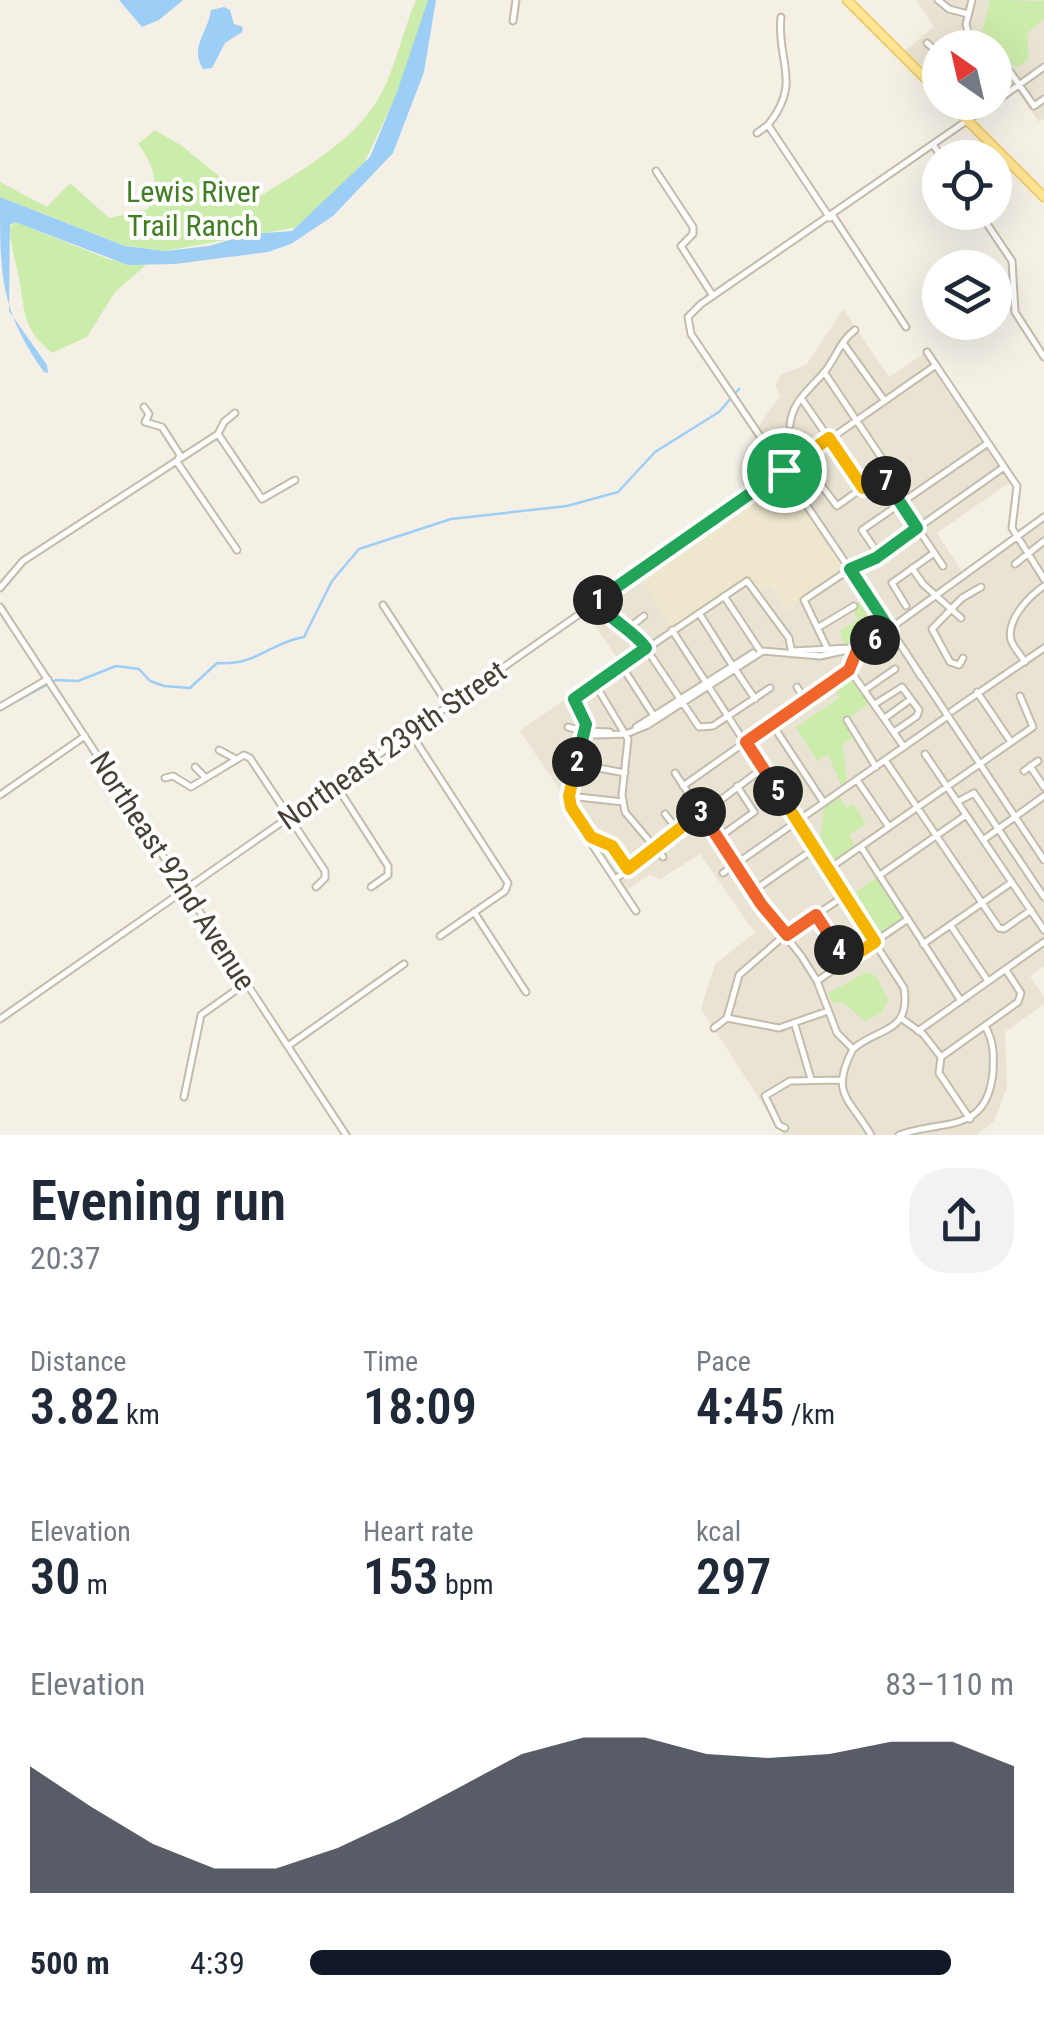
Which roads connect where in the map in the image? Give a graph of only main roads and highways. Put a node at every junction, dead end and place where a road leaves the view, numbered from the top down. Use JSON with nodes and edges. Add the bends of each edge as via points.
{"nodes":[{"id":1,"x":847,"y":0,"type":"edge"},
{"id":2,"x":922,"y":76,"type":"edge"},
{"id":3,"x":967,"y":120,"type":"edge"},
{"id":4,"x":1044,"y":196,"type":"edge"}],
"edges":[{"from":1,"to":2,"type":"main road"},
{"from":3,"to":4,"type":"main road"}]}
